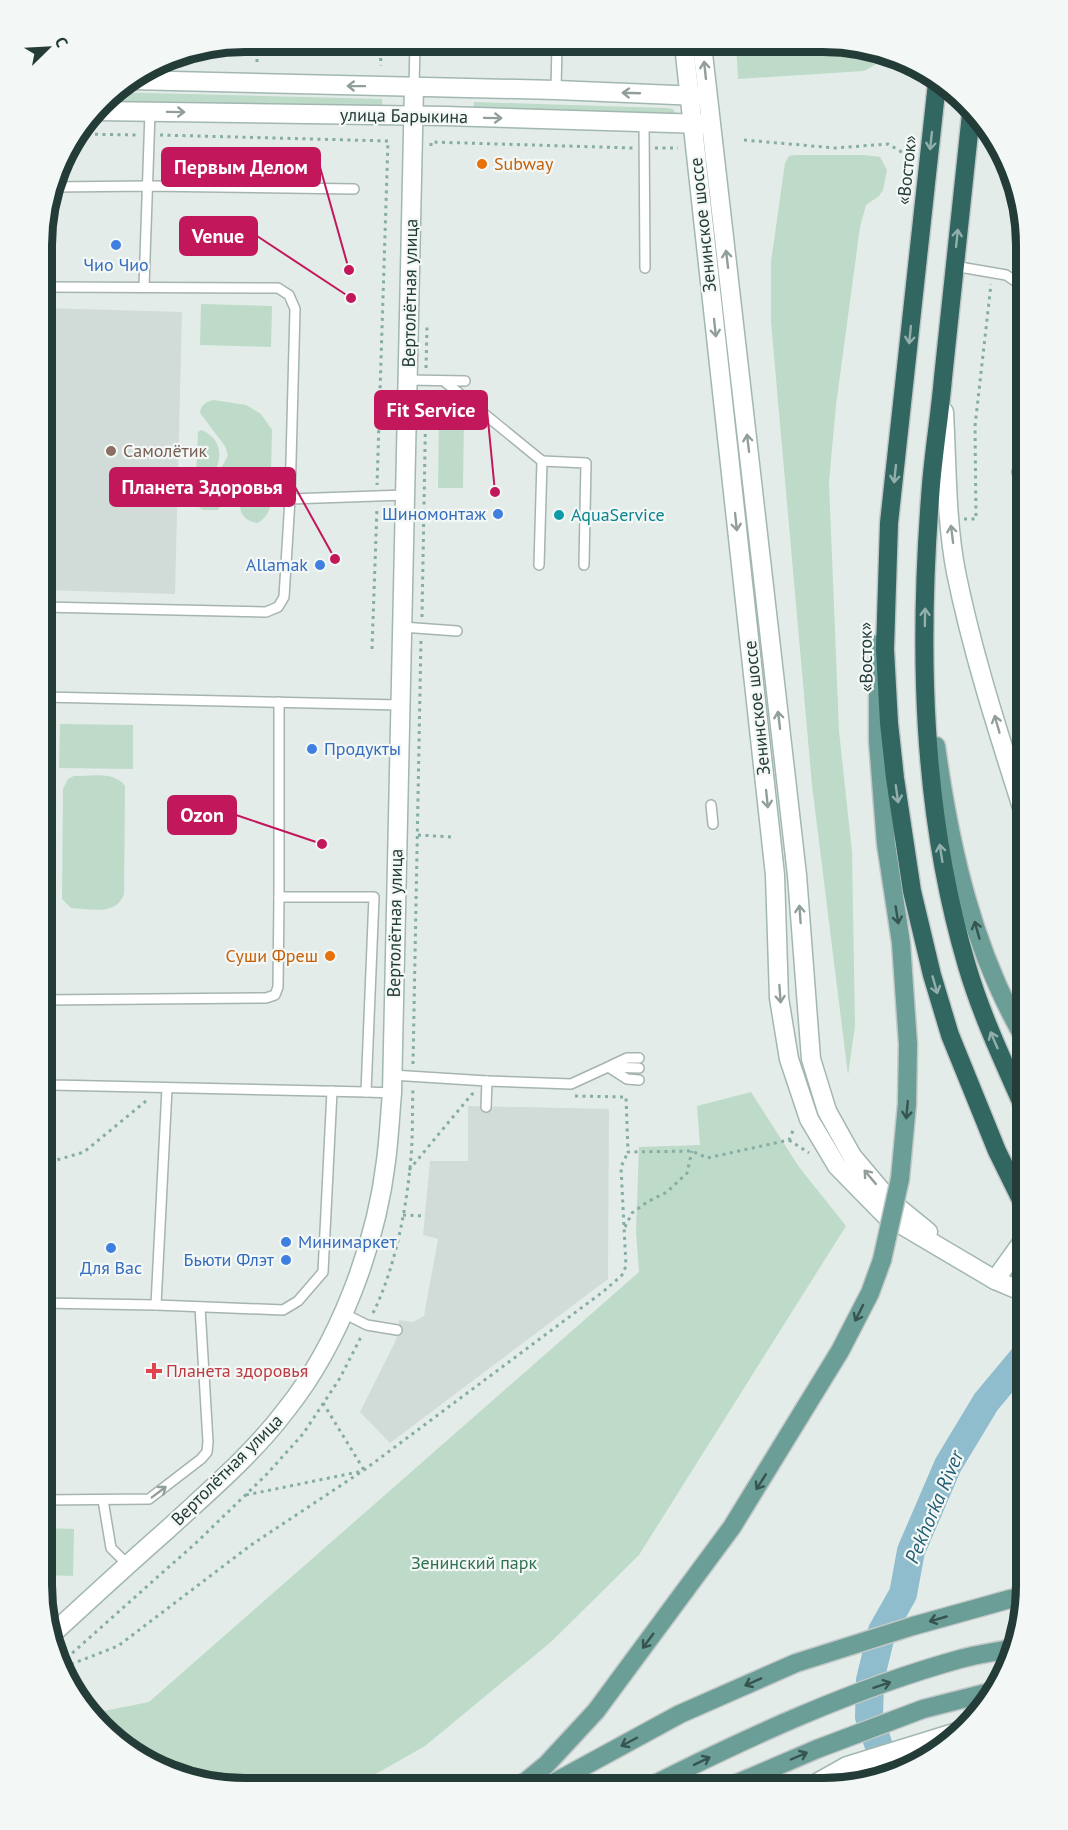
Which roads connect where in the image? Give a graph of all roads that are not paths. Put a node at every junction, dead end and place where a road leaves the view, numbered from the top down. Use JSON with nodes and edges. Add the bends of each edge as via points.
{"nodes":[{"id":1,"x":415,"y":52,"type":"edge"},
{"id":2,"x":557,"y":52,"type":"edge"},
{"id":3,"x":685,"y":52,"type":"edge"},
{"id":4,"x":703,"y":52,"type":"edge"},
{"id":5,"x":145,"y":80,"type":"edge"},
{"id":6,"x":414,"y":87,"type":"junction"},
{"id":7,"x":556,"y":90,"type":"junction"},
{"id":8,"x":936,"y":90,"type":"edge"},
{"id":9,"x":689,"y":95,"type":"junction"},
{"id":10,"x":708,"y":96,"type":"junction"},
{"id":11,"x":107,"y":111,"type":"edge"},
{"id":12,"x":150,"y":112,"type":"junction"},
{"id":13,"x":414,"y":116,"type":"junction"},
{"id":14,"x":970,"y":121,"type":"edge"},
{"id":15,"x":644,"y":122,"type":"junction"},
{"id":16,"x":692,"y":124,"type":"junction"},
{"id":17,"x":711,"y":125,"type":"junction"},
{"id":18,"x":149,"y":186,"type":"junction"},
{"id":19,"x":62,"y":187,"type":"edge"},
{"id":20,"x":354,"y":189,"type":"dead end"},
{"id":21,"x":954,"y":266,"type":"junction"},
{"id":22,"x":645,"y":268,"type":"dead end"},
{"id":23,"x":1016,"y":281,"type":"edge"},
{"id":24,"x":52,"y":286,"type":"edge"},
{"id":25,"x":144,"y":287,"type":"junction"},
{"id":26,"x":408,"y":380,"type":"junction"},
{"id":27,"x":943,"y":380,"type":"junction"},
{"id":28,"x":444,"y":381,"type":"junction"},
{"id":29,"x":465,"y":381,"type":"dead end"},
{"id":30,"x":542,"y":461,"type":"junction"},
{"id":31,"x":405,"y":495,"type":"junction"},
{"id":32,"x":290,"y":499,"type":"junction"},
{"id":33,"x":889,"y":522,"type":"junction"},
{"id":34,"x":539,"y":566,"type":"dead end"},
{"id":35,"x":584,"y":566,"type":"dead end"},
{"id":36,"x":52,"y":608,"type":"edge"},
{"id":37,"x":402,"y":627,"type":"junction"},
{"id":38,"x":457,"y":631,"type":"dead end"},
{"id":39,"x":924,"y":661,"type":"junction"},
{"id":40,"x":52,"y":697,"type":"edge"},
{"id":41,"x":279,"y":702,"type":"junction"},
{"id":42,"x":400,"y":705,"type":"junction"},
{"id":43,"x":1016,"y":785,"type":"edge"},
{"id":44,"x":711,"y":805,"type":"dead end"},
{"id":45,"x":712,"y":824,"type":"dead end"},
{"id":46,"x":396,"y":896,"type":"junction"},
{"id":47,"x":279,"y":897,"type":"junction"},
{"id":48,"x":374,"y":897,"type":"junction"},
{"id":49,"x":52,"y":1000,"type":"edge"},
{"id":50,"x":1015,"y":1023,"type":"edge"},
{"id":51,"x":639,"y":1063,"type":"dead end"},
{"id":52,"x":608,"y":1067,"type":"junction"},
{"id":53,"x":639,"y":1080,"type":"dead end"},
{"id":54,"x":486,"y":1081,"type":"junction"},
{"id":55,"x":392,"y":1084,"type":"junction"},
{"id":56,"x":52,"y":1085,"type":"edge"},
{"id":57,"x":167,"y":1088,"type":"junction"},
{"id":58,"x":1015,"y":1088,"type":"edge"},
{"id":59,"x":332,"y":1091,"type":"junction"},
{"id":60,"x":366,"y":1092,"type":"junction"},
{"id":61,"x":486,"y":1107,"type":"dead end"},
{"id":62,"x":1015,"y":1188,"type":"edge"},
{"id":63,"x":1015,"y":1252,"type":"edge"},
{"id":64,"x":995,"y":1280,"type":"junction"},
{"id":65,"x":1015,"y":1288,"type":"edge"},
{"id":66,"x":52,"y":1303,"type":"edge"},
{"id":67,"x":156,"y":1305,"type":"junction"},
{"id":68,"x":200,"y":1307,"type":"junction"},
{"id":69,"x":343,"y":1313,"type":"junction"},
{"id":70,"x":398,"y":1330,"type":"dead end"},
{"id":71,"x":52,"y":1500,"type":"edge"},
{"id":72,"x":104,"y":1500,"type":"junction"},
{"id":73,"x":128,"y":1565,"type":"junction"},
{"id":74,"x":1010,"y":1600,"type":"edge"},
{"id":75,"x":58,"y":1629,"type":"edge"},
{"id":76,"x":1004,"y":1650,"type":"edge"},
{"id":77,"x":981,"y":1694,"type":"edge"},
{"id":78,"x":942,"y":1737,"type":"edge"},
{"id":79,"x":530,"y":1778,"type":"edge"},
{"id":80,"x":563,"y":1778,"type":"edge"},
{"id":81,"x":668,"y":1778,"type":"edge"},
{"id":82,"x":749,"y":1778,"type":"edge"},
{"id":83,"x":826,"y":1778,"type":"edge"}],
"edges":[{"from":1,"to":6,"type":"lane"},
{"from":2,"to":7,"type":"lane"},
{"from":3,"to":9,"type":"main road","name":"Зенинское шоссе"},
{"from":10,"to":4,"type":"main road","one_way":true},
{"from":6,"to":5,"type":"main road","name":"улица Барыкина","one_way":true},
{"from":6,"to":7,"type":"main road","name":"улица Барыкина"},
{"from":6,"to":13,"type":"main road","name":"Вертолётная улица"},
{"from":9,"to":7,"type":"main road","name":"улица Барыкина","one_way":true},
{"from":8,"to":33,"type":"highway","name":"«Восток»","one_way":true},
{"from":9,"to":10,"type":"main road","name":"улица Барыкина"},
{"from":9,"to":16,"type":"main road","name":"Зенинское шоссе"},
{"from":10,"to":17,"type":"main road"},
{"from":11,"to":12,"type":"main road","name":"улица Барыкина"},
{"from":12,"to":13,"type":"main road","name":"улица Барыкина","one_way":true},
{"from":12,"to":18,"type":"lane"},
{"from":13,"to":15,"type":"main road","name":"улица Барыкина","one_way":true},
{"from":13,"to":26,"type":"main road","name":"Вертолётная улица"},
{"from":21,"to":14,"type":"highway","one_way":true},
{"from":15,"to":16,"type":"main road","name":"улица Барыкина"},
{"from":15,"to":22,"type":"lane"},
{"from":16,"to":17,"type":"main road","name":"улица Барыкина"},
{"from":16,"to":64,"type":"main road","name":"Зенинское шоссе","one_way":true,"via":[[775,875],[779,998],[789,1059],[809,1119],[837,1166],[885,1215]]},
{"from":64,"to":17,"type":"main road","one_way":true,"via":[[890,1201],[852,1156],[827,1112],[811,1059],[797,876]]},
{"from":18,"to":19,"type":"lane"},
{"from":18,"to":20,"type":"lane"},
{"from":18,"to":25,"type":"lane"},
{"from":21,"to":23,"type":"lane","via":[[1006,274]]},
{"from":21,"to":27,"type":"highway"},
{"from":24,"to":25,"type":"lane"},
{"from":25,"to":32,"type":"lane","via":[[278,288],[289,295],[295,309]]},
{"from":26,"to":28,"type":"lane"},
{"from":26,"to":31,"type":"main road","name":"Вертолётная улица"},
{"from":39,"to":27,"type":"highway","one_way":true,"via":[[931,484]]},
{"from":43,"to":27,"type":"main road","one_way":true,"via":[[956,570]]},
{"from":28,"to":29,"type":"lane"},
{"from":28,"to":30,"type":"lane"},
{"from":30,"to":34,"type":"lane"},
{"from":30,"to":35,"type":"lane","via":[[586,463]]},
{"from":31,"to":32,"type":"lane"},
{"from":31,"to":37,"type":"main road","name":"Вертолётная улица"},
{"from":32,"to":36,"type":"lane","via":[[284,597],[278,607],[266,612]]},
{"from":33,"to":62,"type":"highway","name":"«Восток»","one_way":true,"via":[[885,649],[889,723],[912,891],[950,1035]]},
{"from":33,"to":79,"type":"main road","one_way":true,"bridge":true,"via":[[877,658],[878,741],[886,844],[901,943],[908,1104],[900,1179],[882,1260],[840,1352],[732,1527],[596,1711]]},
{"from":37,"to":38,"type":"lane"},
{"from":37,"to":42,"type":"main road","name":"Вертолётная улица"},
{"from":50,"to":39,"type":"main road","one_way":true,"via":[[985,958],[961,877],[943,795]]},
{"from":58,"to":39,"type":"highway","one_way":true,"via":[[967,966],[945,875],[926,732]]},
{"from":40,"to":41,"type":"lane"},
{"from":41,"to":42,"type":"lane"},
{"from":41,"to":47,"type":"lane"},
{"from":42,"to":46,"type":"main road","name":"Вертолётная улица"},
{"from":44,"to":45,"type":"lane"},
{"from":46,"to":48,"type":"lane"},
{"from":46,"to":55,"type":"main road","name":"Вертолётная улица"},
{"from":47,"to":48,"type":"lane"},
{"from":47,"to":49,"type":"lane","via":[[275,995]]},
{"from":48,"to":60,"type":"lane"},
{"from":51,"to":52,"type":"lane"},
{"from":52,"to":53,"type":"lane","via":[[627,1079]]},
{"from":52,"to":54,"type":"lane","via":[[571,1084]]},
{"from":54,"to":55,"type":"lane"},
{"from":54,"to":61,"type":"lane"},
{"from":55,"to":60,"type":"lane"},
{"from":55,"to":69,"type":"main road","name":"Вертолётная улица","via":[[386,1161],[376,1212],[362,1265]]},
{"from":56,"to":57,"type":"lane"},
{"from":57,"to":59,"type":"lane"},
{"from":57,"to":67,"type":"lane"},
{"from":59,"to":60,"type":"lane"},
{"from":59,"to":68,"type":"lane","via":[[323,1272],[298,1302],[283,1310]]},
{"from":63,"to":64,"type":"main road"},
{"from":64,"to":65,"type":"main road"},
{"from":66,"to":67,"type":"lane"},
{"from":67,"to":68,"type":"lane"},
{"from":72,"to":68,"type":"lane","one_way":true,"via":[[149,1499],[207,1452]]},
{"from":69,"to":70,"type":"lane","via":[[367,1325]]},
{"from":69,"to":73,"type":"main road","name":"Вертолётная улица","via":[[310,1376],[262,1440]]},
{"from":71,"to":72,"type":"lane"},
{"from":72,"to":73,"type":"lane","via":[[111,1548]]},
{"from":73,"to":75,"type":"main road","name":"Вертолётная улица"},
{"from":74,"to":80,"type":"main road","one_way":true,"via":[[796,1663],[681,1714]]},
{"from":81,"to":76,"type":"main road","one_way":true,"via":[[756,1735],[864,1691],[961,1659]]},
{"from":82,"to":77,"type":"main road","one_way":true,"via":[[923,1710]]},
{"from":78,"to":83,"type":"main road","via":[[847,1766]]}]}
